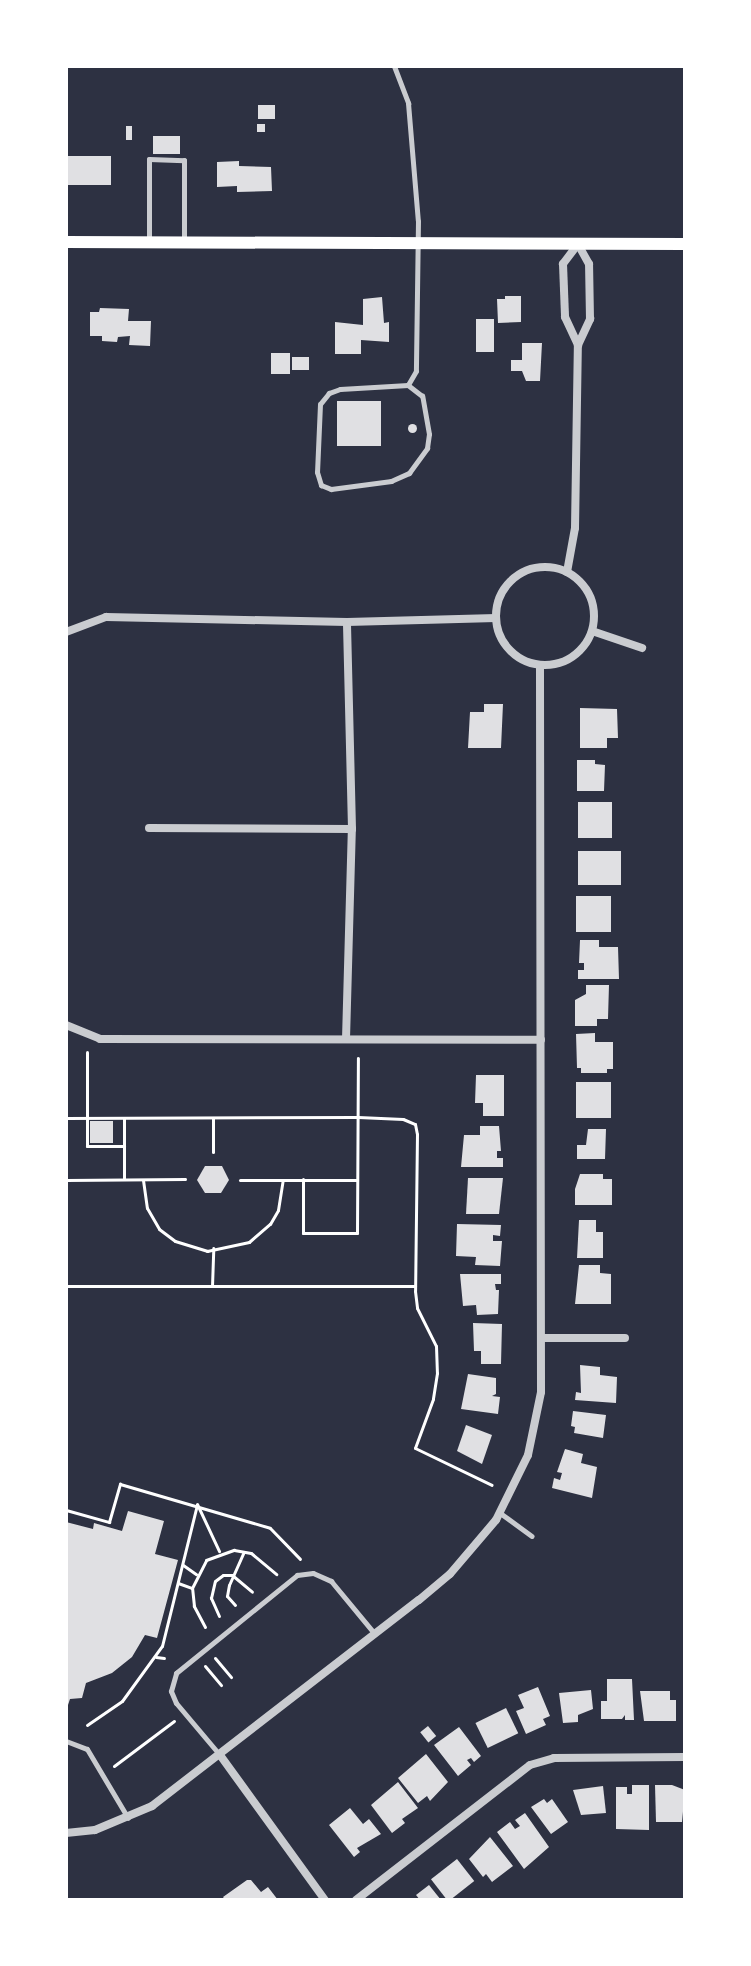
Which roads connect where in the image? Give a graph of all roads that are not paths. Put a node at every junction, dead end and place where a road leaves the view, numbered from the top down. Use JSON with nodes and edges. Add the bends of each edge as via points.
{"nodes":[{"id":1,"x":394,"y":66,"type":"edge"},
{"id":2,"x":66,"y":242,"type":"edge"},
{"id":3,"x":149,"y":242,"type":"junction"},
{"id":4,"x":184,"y":243,"type":"junction"},
{"id":5,"x":418,"y":243,"type":"junction"},
{"id":6,"x":578,"y":244,"type":"junction"},
{"id":7,"x":685,"y":244,"type":"edge"},
{"id":8,"x":578,"y":345,"type":"junction"},
{"id":9,"x":408,"y":385,"type":"junction"},
{"id":10,"x":567,"y":572,"type":"junction"},
{"id":11,"x":496,"y":618,"type":"junction"},
{"id":12,"x":347,"y":622,"type":"junction"},
{"id":13,"x":592,"y":631,"type":"junction"},
{"id":14,"x":66,"y":632,"type":"edge"},
{"id":15,"x":642,"y":648,"type":"dead end"},
{"id":16,"x":540,"y":665,"type":"junction"},
{"id":17,"x":149,"y":828,"type":"dead end"},
{"id":18,"x":352,"y":829,"type":"junction"},
{"id":19,"x":70,"y":1027,"type":"edge"},
{"id":20,"x":346,"y":1039,"type":"junction"},
{"id":21,"x":541,"y":1040,"type":"junction"},
{"id":22,"x":541,"y":1338,"type":"junction"},
{"id":23,"x":625,"y":1338,"type":"dead end"},
{"id":24,"x":498,"y":1517,"type":"junction"},
{"id":25,"x":532,"y":1536,"type":"dead end"},
{"id":26,"x":375,"y":1634,"type":"junction"},
{"id":27,"x":66,"y":1741,"type":"edge"},
{"id":28,"x":220,"y":1755,"type":"junction"},
{"id":29,"x":685,"y":1757,"type":"edge"},
{"id":30,"x":128,"y":1819,"type":"junction"},
{"id":31,"x":66,"y":1833,"type":"edge"},
{"id":32,"x":325,"y":1900,"type":"edge"},
{"id":33,"x":356,"y":1900,"type":"edge"}],
"edges":[{"from":1,"to":5,"type":"lane","via":[[408,103]]},
{"from":2,"to":3,"type":"main road"},
{"from":3,"to":4,"type":"main road"},
{"from":3,"to":4,"type":"lane","via":[[149,159],[161,159],[184,160]]},
{"from":4,"to":5,"type":"main road"},
{"from":5,"to":6,"type":"main road"},
{"from":5,"to":9,"type":"lane","via":[[416,371]]},
{"from":6,"to":7,"type":"main road"},
{"from":6,"to":8,"type":"street","via":[[589,264],[590,319]]},
{"from":6,"to":8,"type":"street","via":[[563,264],[565,317]]},
{"from":8,"to":10,"type":"street","via":[[575,528]]},
{"from":9,"to":9,"type":"lane","via":[[329,393],[320,404],[321,485],[331,489],[391,481],[409,473],[427,448],[429,434],[422,396]]},
{"from":10,"to":11,"type":"street","via":[[533,568],[518,575],[502,594]]},
{"from":10,"to":13,"type":"street","via":[[593,603]]},
{"from":11,"to":12,"type":"street"},
{"from":11,"to":16,"type":"street","via":[[514,655]]},
{"from":12,"to":14,"type":"street","via":[[106,617]]},
{"from":12,"to":18,"type":"street"},
{"from":13,"to":15,"type":"street"},
{"from":13,"to":16,"type":"street","via":[[572,658]]},
{"from":16,"to":21,"type":"street"},
{"from":17,"to":18,"type":"street"},
{"from":18,"to":20,"type":"street"},
{"from":19,"to":20,"type":"street","via":[[100,1039]]},
{"from":20,"to":21,"type":"street"},
{"from":21,"to":22,"type":"street"},
{"from":22,"to":23,"type":"street"},
{"from":22,"to":24,"type":"street","via":[[541,1392],[528,1455]]},
{"from":24,"to":25,"type":"lane"},
{"from":24,"to":26,"type":"street","via":[[450,1574]]},
{"from":26,"to":28,"type":"street"},
{"from":26,"to":28,"type":"lane","via":[[331,1581],[313,1573],[297,1575],[176,1673],[171,1691],[176,1703]]},
{"from":27,"to":30,"type":"lane","via":[[87,1749]]},
{"from":28,"to":30,"type":"street"},
{"from":28,"to":32,"type":"street"},
{"from":29,"to":33,"type":"street","via":[[554,1758],[530,1765]]},
{"from":30,"to":31,"type":"street"}]}
